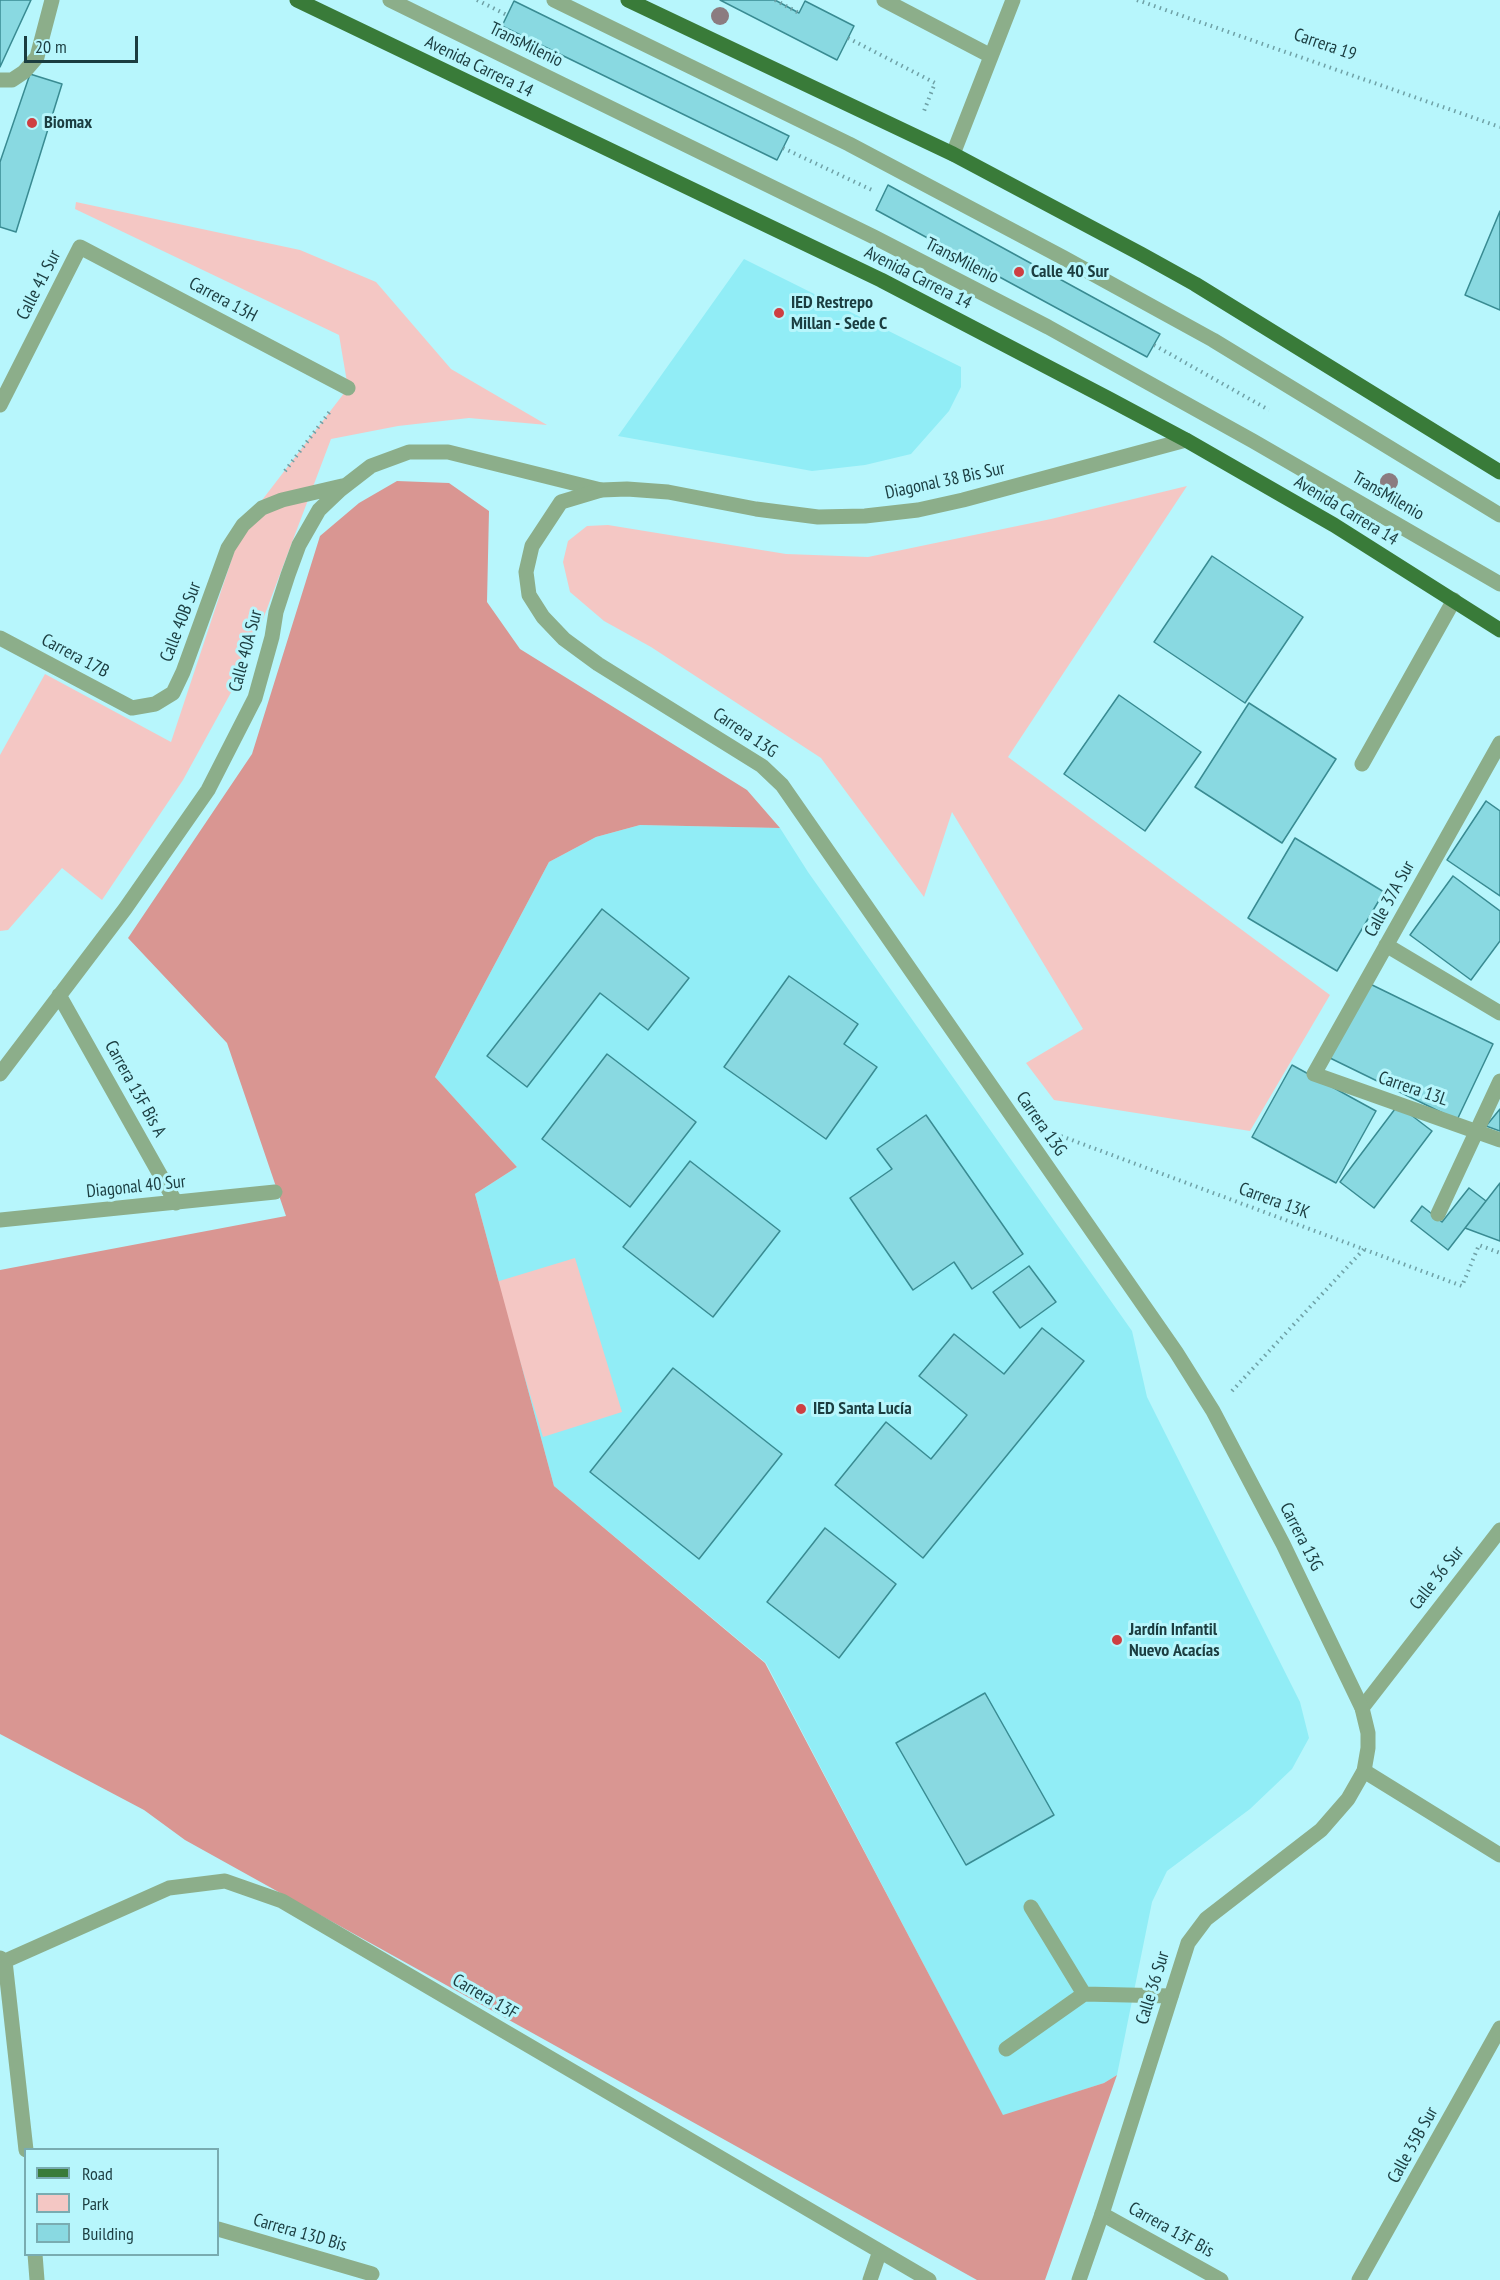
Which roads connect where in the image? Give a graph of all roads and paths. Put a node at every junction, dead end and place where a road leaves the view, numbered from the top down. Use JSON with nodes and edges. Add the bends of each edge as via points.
{"nodes":[{"id":1,"x":52,"y":0,"type":"edge"},
{"id":2,"x":297,"y":0,"type":"edge"},
{"id":3,"x":390,"y":0,"type":"edge"},
{"id":4,"x":477,"y":0,"type":"edge"},
{"id":5,"x":554,"y":0,"type":"edge"},
{"id":6,"x":628,"y":0,"type":"edge"},
{"id":7,"x":775,"y":0,"type":"edge"},
{"id":8,"x":884,"y":0,"type":"edge"},
{"id":9,"x":1013,"y":0,"type":"edge"},
{"id":10,"x":1137,"y":0,"type":"edge"},
{"id":11,"x":800,"y":13,"type":"dead end"},
{"id":12,"x":507,"y":15,"type":"dead end"},
{"id":13,"x":848,"y":38,"type":"dead end"},
{"id":14,"x":991,"y":56,"type":"junction"},
{"id":15,"x":0,"y":80,"type":"edge"},
{"id":16,"x":922,"y":114,"type":"dead end"},
{"id":17,"x":1500,"y":127,"type":"edge"},
{"id":18,"x":783,"y":148,"type":"dead end"},
{"id":19,"x":953,"y":154,"type":"junction"},
{"id":20,"x":883,"y":196,"type":"dead end"},
{"id":21,"x":80,"y":247,"type":"joint"},
{"id":22,"x":1154,"y":345,"type":"dead end"},
{"id":23,"x":348,"y":388,"type":"joint"},
{"id":24,"x":0,"y":405,"type":"edge"},
{"id":25,"x":1272,"y":405,"type":"dead end"},
{"id":26,"x":1269,"y":411,"type":"junction"},
{"id":27,"x":1266,"y":417,"type":"dead end"},
{"id":28,"x":1186,"y":440,"type":"junction"},
{"id":29,"x":371,"y":466,"type":"junction"},
{"id":30,"x":1500,"y":472,"type":"edge"},
{"id":31,"x":278,"y":479,"type":"dead end"},
{"id":32,"x":601,"y":490,"type":"junction"},
{"id":33,"x":1500,"y":515,"type":"edge"},
{"id":34,"x":1500,"y":584,"type":"edge"},
{"id":35,"x":1454,"y":600,"type":"junction"},
{"id":36,"x":1500,"y":630,"type":"edge"},
{"id":37,"x":0,"y":638,"type":"edge"},
{"id":38,"x":132,"y":708,"type":"joint"},
{"id":39,"x":1500,"y":743,"type":"edge"},
{"id":40,"x":1362,"y":764,"type":"dead end"},
{"id":41,"x":1386,"y":945,"type":"junction"},
{"id":42,"x":59,"y":994,"type":"junction"},
{"id":43,"x":1500,"y":1013,"type":"edge"},
{"id":44,"x":0,"y":1074,"type":"edge"},
{"id":45,"x":1314,"y":1074,"type":"joint"},
{"id":46,"x":1500,"y":1081,"type":"edge"},
{"id":47,"x":1476,"y":1132,"type":"junction"},
{"id":48,"x":1057,"y":1135,"type":"dead end"},
{"id":49,"x":1500,"y":1140,"type":"edge"},
{"id":50,"x":275,"y":1192,"type":"dead end"},
{"id":51,"x":176,"y":1203,"type":"junction"},
{"id":52,"x":1438,"y":1214,"type":"dead end"},
{"id":53,"x":0,"y":1220,"type":"edge"},
{"id":54,"x":1364,"y":1249,"type":"junction"},
{"id":55,"x":1500,"y":1253,"type":"edge"},
{"id":56,"x":1213,"y":1411,"type":"junction"},
{"id":57,"x":1500,"y":1530,"type":"edge"},
{"id":58,"x":1362,"y":1708,"type":"junction"},
{"id":59,"x":1364,"y":1771,"type":"junction"},
{"id":60,"x":1500,"y":1855,"type":"edge"},
{"id":61,"x":1031,"y":1907,"type":"dead end"},
{"id":62,"x":2,"y":1959,"type":"edge"},
{"id":63,"x":1084,"y":1994,"type":"junction"},
{"id":64,"x":1172,"y":1996,"type":"junction"},
{"id":65,"x":1500,"y":2028,"type":"edge"},
{"id":66,"x":1006,"y":2049,"type":"dead end"},
{"id":67,"x":26,"y":2148,"type":"edge"},
{"id":68,"x":1102,"y":2214,"type":"junction"},
{"id":69,"x":219,"y":2229,"type":"edge"},
{"id":70,"x":880,"y":2251,"type":"junction"},
{"id":71,"x":35,"y":2256,"type":"edge"},
{"id":72,"x":372,"y":2274,"type":"dead end"},
{"id":73,"x":37,"y":2280,"type":"edge"},
{"id":74,"x":870,"y":2280,"type":"edge"},
{"id":75,"x":929,"y":2280,"type":"edge"},
{"id":76,"x":1079,"y":2280,"type":"edge"},
{"id":77,"x":1221,"y":2280,"type":"edge"},
{"id":78,"x":1359,"y":2280,"type":"edge"}],
"edges":[{"from":1,"to":15,"type":"street","via":[[36,57],[12,80]]},
{"from":2,"to":28,"type":"main road","name":"Avenida Carrera 14","via":[[881,280]]},
{"from":3,"to":34,"type":"street","name":"TransMilenio","via":[[874,237],[1048,327]]},
{"from":4,"to":12,"type":"path"},
{"from":5,"to":33,"type":"street","via":[[849,144],[1064,258],[1214,340]]},
{"from":6,"to":19,"type":"main road"},
{"from":7,"to":11,"type":"path"},
{"from":8,"to":14,"type":"street"},
{"from":9,"to":14,"type":"street"},
{"from":10,"to":17,"type":"path","name":"Carrera 19"},
{"from":13,"to":16,"type":"path","via":[[935,83]]},
{"from":14,"to":19,"type":"street"},
{"from":18,"to":20,"type":"path"},
{"from":19,"to":30,"type":"main road","via":[[1195,284]]},
{"from":21,"to":23,"type":"street","name":"Carrera 13H"},
{"from":21,"to":24,"type":"street","name":"Calle 41 Sur"},
{"from":22,"to":26,"type":"path"},
{"from":23,"to":31,"type":"path"},
{"from":25,"to":26,"type":"path"},
{"from":26,"to":27,"type":"path"},
{"from":28,"to":32,"type":"street","name":"Diagonal 38 Bis Sur","via":[[963,500],[865,516],[818,517],[668,492]]},
{"from":28,"to":35,"type":"main road","name":"Avenida Carrera 14"},
{"from":29,"to":32,"type":"street","name":"Calle 40A Sur","via":[[409,452],[448,452]]},
{"from":29,"to":38,"type":"street","name":"Calle 40B Sur","via":[[343,486],[262,508],[243,525],[228,548],[173,693],[155,704]]},
{"from":29,"to":42,"type":"street","name":"Calle 40A Sur","via":[[319,510],[299,545],[276,612],[255,698],[208,790],[125,909]]},
{"from":32,"to":56,"type":"street","name":"Carrera 13G","via":[[561,502],[532,546],[527,580],[530,595],[543,617],[564,639],[598,664],[762,765],[782,785],[1136,1292]]},
{"from":35,"to":36,"type":"main road","name":"Avenida Carrera 14"},
{"from":35,"to":40,"type":"street"},
{"from":37,"to":38,"type":"street","name":"Carrera 17B"},
{"from":39,"to":41,"type":"street","name":"Calle 37A Sur"},
{"from":41,"to":43,"type":"street"},
{"from":41,"to":45,"type":"street","name":"Calle 37A Sur"},
{"from":42,"to":44,"type":"street","name":"Calle 40A Sur"},
{"from":42,"to":51,"type":"street","name":"Carrera 13F Bis A"},
{"from":45,"to":47,"type":"street","name":"Carrera 13L"},
{"from":46,"to":47,"type":"street"},
{"from":47,"to":49,"type":"street","name":"Carrera 13L"},
{"from":47,"to":52,"type":"street"},
{"from":48,"to":54,"type":"path","name":"Carrera 13K"},
{"from":50,"to":51,"type":"street","name":"Diagonal 40 Sur"},
{"from":51,"to":53,"type":"street","name":"Diagonal 40 Sur"},
{"from":54,"to":55,"type":"path","name":"Carrera 13K","via":[[1462,1286],[1479,1245]]},
{"from":54,"to":56,"type":"path"},
{"from":56,"to":58,"type":"street","name":"Carrera 13G"},
{"from":57,"to":58,"type":"street","name":"Calle 36 Sur"},
{"from":58,"to":59,"type":"street","name":"Carrera 13G","via":[[1368,1734]]},
{"from":59,"to":60,"type":"street"},
{"from":59,"to":64,"type":"street","name":"Calle 36 Sur","via":[[1321,1830],[1196,1930],[1188,1943]]},
{"from":61,"to":63,"type":"street"},
{"from":62,"to":67,"type":"street"},
{"from":62,"to":70,"type":"street","name":"Carrera 13F","via":[[169,1888],[225,1881],[282,1900]]},
{"from":63,"to":64,"type":"street"},
{"from":63,"to":66,"type":"street"},
{"from":64,"to":68,"type":"street","name":"Calle 36 Sur"},
{"from":65,"to":78,"type":"street","name":"Calle 35B Sur"},
{"from":68,"to":76,"type":"street","name":"Calle 36 Sur"},
{"from":68,"to":77,"type":"street","name":"Carrera 13F Bis"},
{"from":69,"to":72,"type":"street","name":"Carrera 13D Bis"},
{"from":70,"to":74,"type":"street"},
{"from":70,"to":75,"type":"street","name":"Carrera 13F"},
{"from":71,"to":73,"type":"street"}]}
